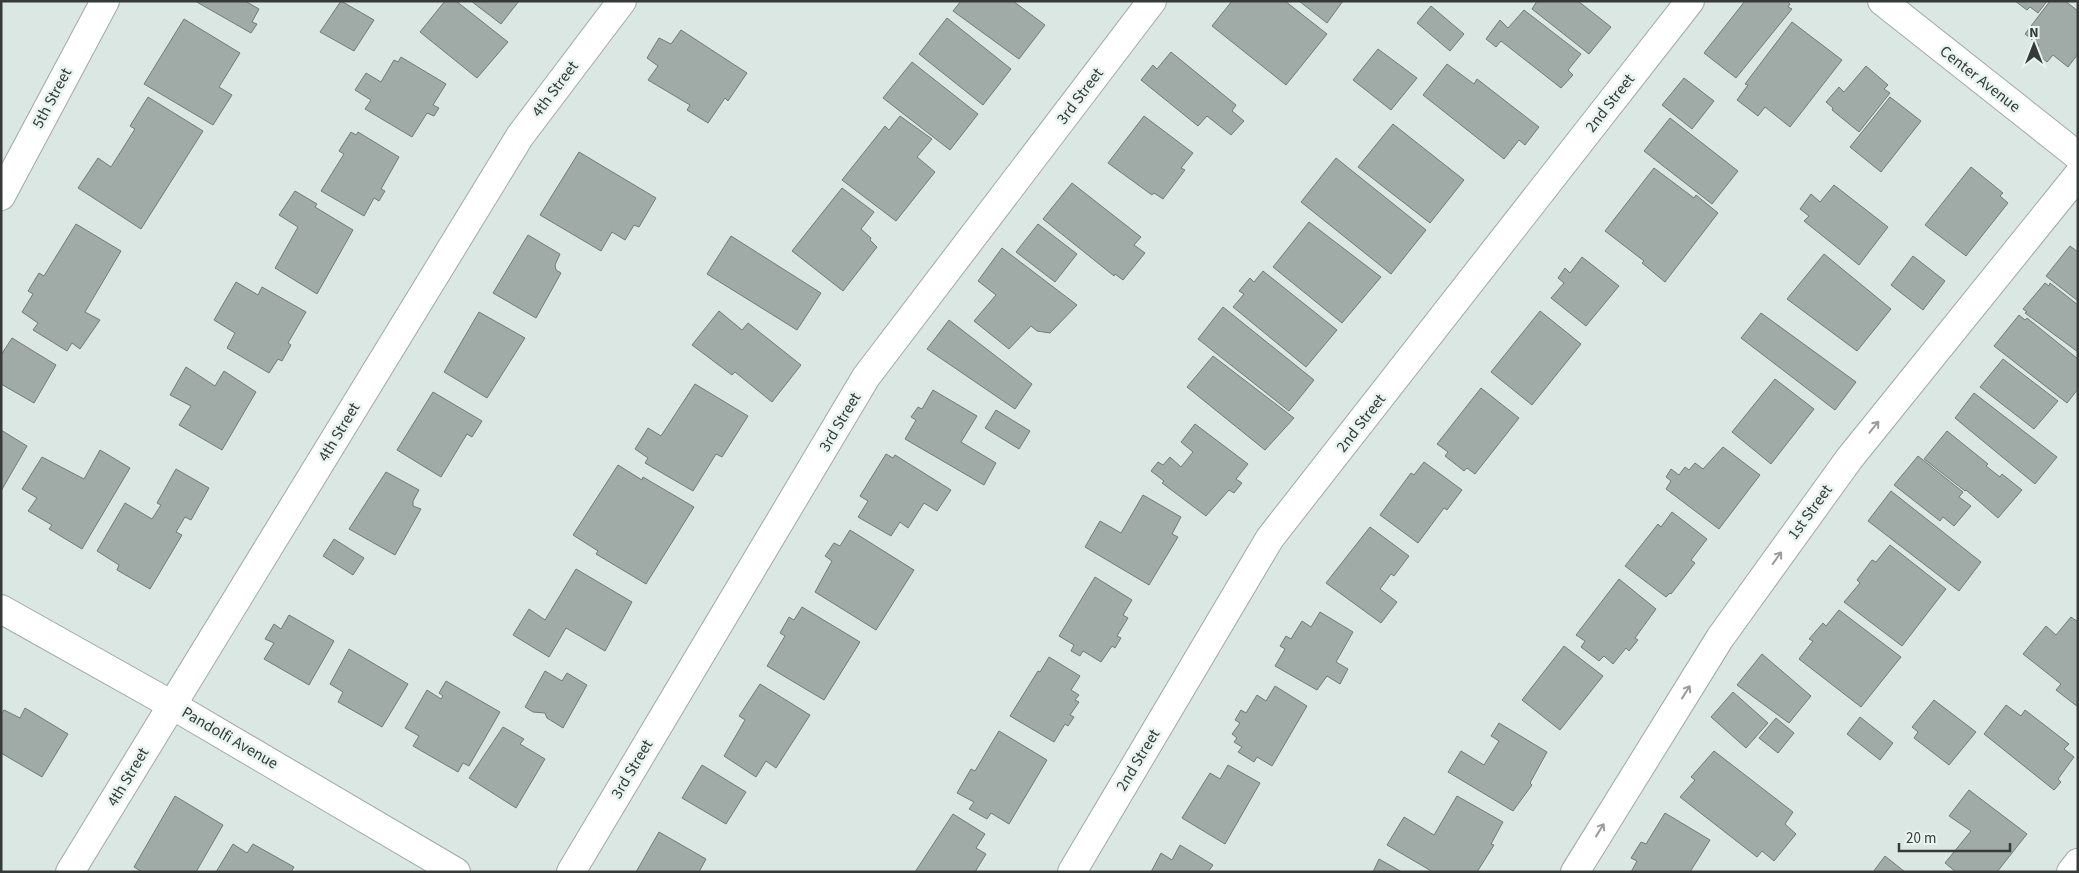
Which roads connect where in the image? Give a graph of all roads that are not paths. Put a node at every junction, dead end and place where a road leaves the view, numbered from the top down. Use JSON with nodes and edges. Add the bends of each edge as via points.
{"nodes":[{"id":1,"x":105,"y":1,"type":"edge"},
{"id":2,"x":622,"y":1,"type":"edge"},
{"id":3,"x":1152,"y":1,"type":"edge"},
{"id":4,"x":1690,"y":1,"type":"edge"},
{"id":5,"x":1882,"y":1,"type":"edge"},
{"id":6,"x":2078,"y":156,"type":"edge"},
{"id":7,"x":2078,"y":175,"type":"edge"},
{"id":8,"x":1,"y":196,"type":"edge"},
{"id":9,"x":1,"y":609,"type":"edge"},
{"id":10,"x":172,"y":705,"type":"junction"},
{"id":11,"x":2078,"y":863,"type":"edge"},
{"id":12,"x":70,"y":872,"type":"edge"},
{"id":13,"x":456,"y":872,"type":"edge"},
{"id":14,"x":570,"y":872,"type":"edge"},
{"id":15,"x":1072,"y":872,"type":"edge"},
{"id":16,"x":1575,"y":872,"type":"edge"},
{"id":17,"x":2071,"y":872,"type":"edge"}],
"edges":[{"from":1,"to":8,"type":"street","name":"5th Street"},
{"from":2,"to":10,"type":"street","name":"4th Street","via":[[520,136]]},
{"from":3,"to":14,"type":"street","name":"3rd Street","via":[[866,377]]},
{"from":4,"to":15,"type":"street","name":"2nd Street","via":[[1270,538]]},
{"from":5,"to":6,"type":"street","name":"Center Avenue"},
{"from":16,"to":7,"type":"street","name":"1st Street","one_way":true,"via":[[1720,638],[1849,458]]},
{"from":9,"to":10,"type":"street","name":"Pandolfi Avenue"},
{"from":10,"to":12,"type":"street","name":"4th Street"},
{"from":10,"to":13,"type":"street","name":"Pandolfi Avenue"},
{"from":11,"to":17,"type":"street"}]}
